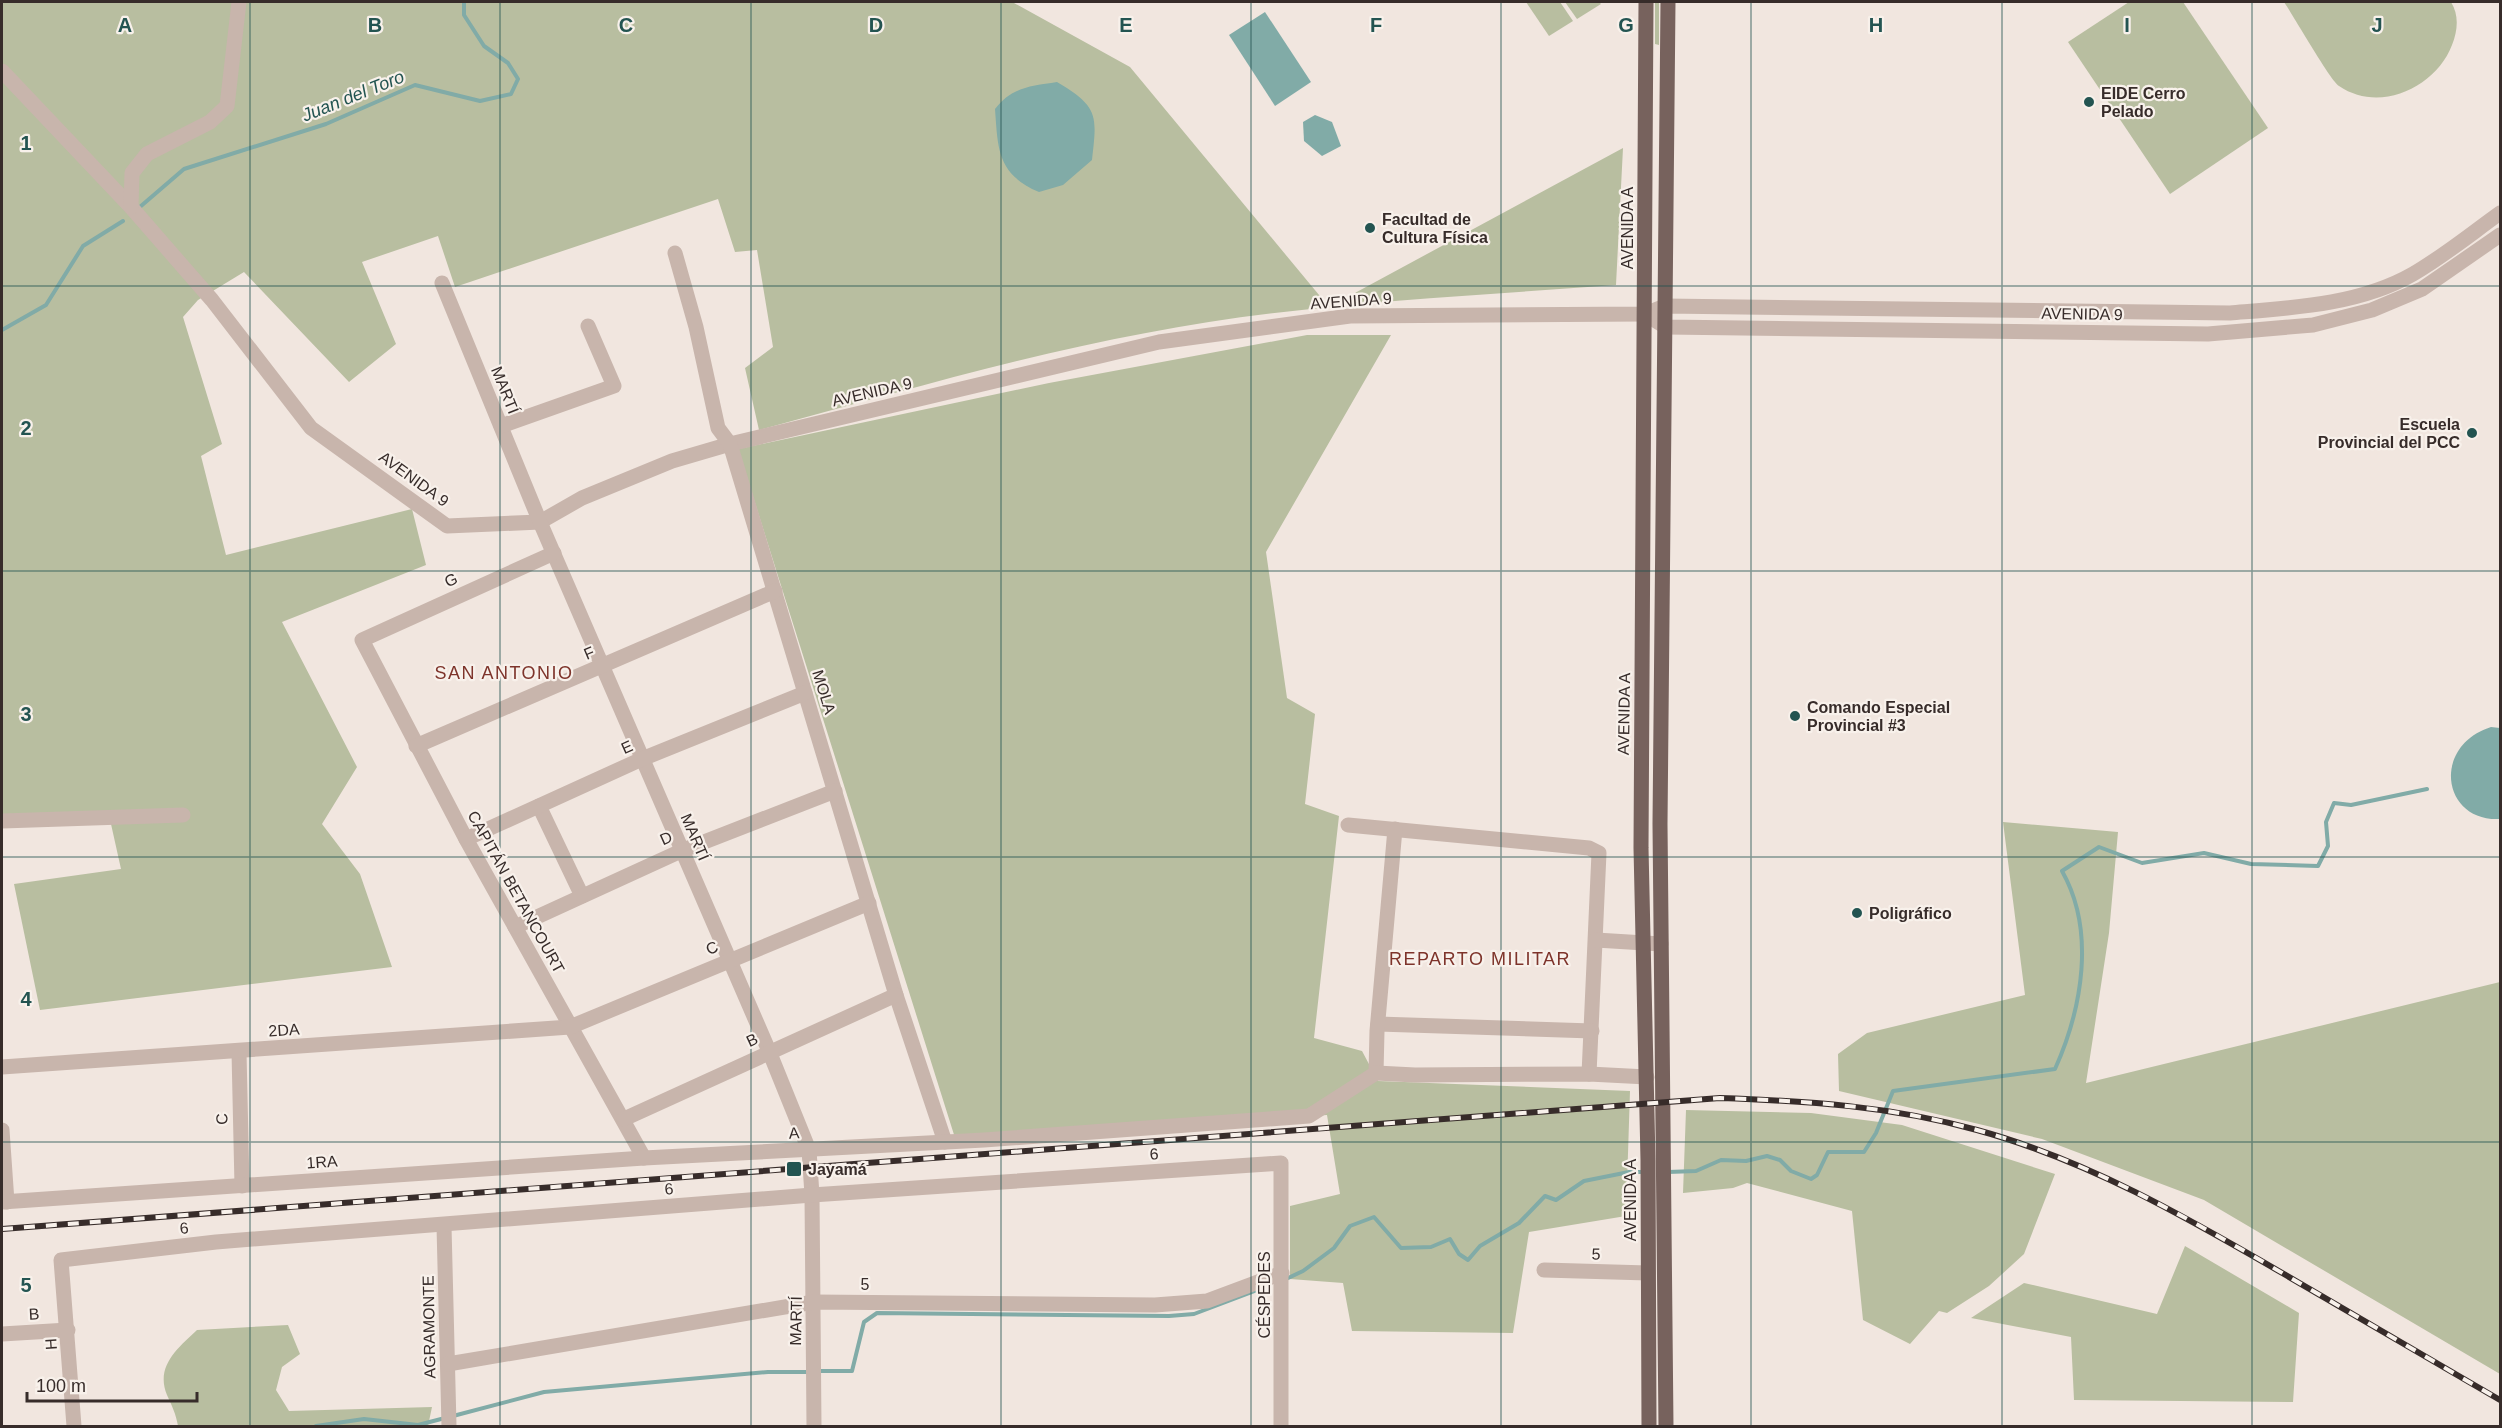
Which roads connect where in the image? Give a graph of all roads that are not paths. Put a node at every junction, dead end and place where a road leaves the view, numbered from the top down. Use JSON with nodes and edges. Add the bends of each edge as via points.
{"nodes":[{"id":1,"x":239,"y":2,"type":"edge"},
{"id":2,"x":1646,"y":2,"type":"edge"},
{"id":3,"x":1668,"y":2,"type":"edge"},
{"id":4,"x":2,"y":71,"type":"edge"},
{"id":5,"x":1667,"y":72,"type":"junction"},
{"id":6,"x":1645,"y":88,"type":"junction"},
{"id":7,"x":131,"y":207,"type":"junction"},
{"id":8,"x":2500,"y":213,"type":"edge"},
{"id":9,"x":2471,"y":234,"type":"junction"},
{"id":10,"x":2500,"y":236,"type":"edge"},
{"id":11,"x":2482,"y":248,"type":"junction"},
{"id":12,"x":675,"y":253,"type":"dead end"},
{"id":13,"x":442,"y":283,"type":"dead end"},
{"id":14,"x":1665,"y":306,"type":"junction"},
{"id":15,"x":2080,"y":310,"type":"junction"},
{"id":16,"x":1644,"y":314,"type":"junction"},
{"id":17,"x":588,"y":326,"type":"dead end"},
{"id":18,"x":1666,"y":327,"type":"junction"},
{"id":19,"x":2080,"y":332,"type":"junction"},
{"id":20,"x":501,"y":426,"type":"junction"},
{"id":21,"x":730,"y":444,"type":"junction"},
{"id":22,"x":540,"y":522,"type":"junction"},
{"id":23,"x":554,"y":553,"type":"junction"},
{"id":24,"x":775,"y":591,"type":"junction"},
{"id":25,"x":362,"y":640,"type":"joint"},
{"id":26,"x":603,"y":666,"type":"junction"},
{"id":27,"x":805,"y":693,"type":"junction"},
{"id":28,"x":416,"y":746,"type":"junction"},
{"id":29,"x":642,"y":759,"type":"junction"},
{"id":30,"x":835,"y":791,"type":"junction"},
{"id":31,"x":539,"y":806,"type":"junction"},
{"id":32,"x":183,"y":815,"type":"dead end"},
{"id":33,"x":2,"y":821,"type":"edge"},
{"id":34,"x":1348,"y":825,"type":"dead end"},
{"id":35,"x":1395,"y":829,"type":"junction"},
{"id":36,"x":465,"y":839,"type":"junction"},
{"id":37,"x":681,"y":851,"type":"junction"},
{"id":38,"x":582,"y":896,"type":"junction"},
{"id":39,"x":869,"y":903,"type":"junction"},
{"id":40,"x":515,"y":927,"type":"junction"},
{"id":41,"x":1596,"y":940,"type":"junction"},
{"id":42,"x":1641,"y":944,"type":"junction"},
{"id":43,"x":1661,"y":944,"type":"junction"},
{"id":44,"x":728,"y":961,"type":"junction"},
{"id":45,"x":896,"y":995,"type":"junction"},
{"id":46,"x":1378,"y":1024,"type":"junction"},
{"id":47,"x":570,"y":1028,"type":"junction"},
{"id":48,"x":1592,"y":1031,"type":"junction"},
{"id":49,"x":769,"y":1051,"type":"junction"},
{"id":50,"x":238,"y":1052,"type":"junction"},
{"id":51,"x":2,"y":1067,"type":"edge"},
{"id":52,"x":1376,"y":1073,"type":"junction"},
{"id":53,"x":1589,"y":1074,"type":"junction"},
{"id":54,"x":1647,"y":1077,"type":"junction"},
{"id":55,"x":624,"y":1119,"type":"junction"},
{"id":56,"x":2,"y":1130,"type":"edge"},
{"id":57,"x":945,"y":1142,"type":"junction"},
{"id":58,"x":809,"y":1150,"type":"junction"},
{"id":59,"x":644,"y":1158,"type":"junction"},
{"id":60,"x":1656,"y":1161,"type":"junction"},
{"id":61,"x":1281,"y":1163,"type":"joint"},
{"id":62,"x":242,"y":1186,"type":"junction"},
{"id":63,"x":812,"y":1195,"type":"junction"},
{"id":64,"x":4,"y":1202,"type":"edge"},
{"id":65,"x":444,"y":1226,"type":"junction"},
{"id":66,"x":61,"y":1260,"type":"joint"},
{"id":67,"x":1544,"y":1270,"type":"dead end"},
{"id":68,"x":1648,"y":1273,"type":"junction"},
{"id":69,"x":1282,"y":1279,"type":"junction"},
{"id":70,"x":814,"y":1302,"type":"junction"},
{"id":71,"x":68,"y":1330,"type":"junction"},
{"id":72,"x":2,"y":1334,"type":"edge"},
{"id":73,"x":448,"y":1364,"type":"junction"},
{"id":74,"x":449,"y":1420,"type":"edge"},
{"id":75,"x":74,"y":1426,"type":"edge"},
{"id":76,"x":814,"y":1426,"type":"edge"},
{"id":77,"x":1281,"y":1426,"type":"edge"},
{"id":78,"x":1648,"y":1426,"type":"edge"},
{"id":79,"x":1666,"y":1426,"type":"edge"}],
"edges":[{"from":1,"to":7,"type":"street","via":[[227,106],[210,122],[147,154],[132,173]]},
{"from":2,"to":6,"type":"main road","name":"AVENIDA A"},
{"from":3,"to":5,"type":"main road","name":"AVENIDA A"},
{"from":4,"to":7,"type":"street","name":"AVENIDA 9"},
{"from":5,"to":6,"type":"main road"},
{"from":5,"to":14,"type":"main road","name":"AVENIDA A"},
{"from":6,"to":16,"type":"main road","name":"AVENIDA A"},
{"from":7,"to":22,"type":"street","name":"AVENIDA 9","via":[[212,300],[311,428],[447,526]]},
{"from":8,"to":9,"type":"street","name":"AVENIDA 9"},
{"from":9,"to":11,"type":"street"},
{"from":9,"to":15,"type":"street","name":"AVENIDA 9","via":[[2412,274],[2362,294],[2309,306],[2230,313]]},
{"from":10,"to":11,"type":"street","name":"AVENIDA 9"},
{"from":11,"to":19,"type":"street","name":"AVENIDA 9","via":[[2422,289],[2372,310],[2313,325],[2208,334]]},
{"from":12,"to":21,"type":"street","name":"MOLA","via":[[718,428]]},
{"from":13,"to":20,"type":"street","name":"MARTÍ"},
{"from":14,"to":15,"type":"street","name":"AVENIDA 9"},
{"from":14,"to":16,"type":"street","name":"AVENIDA 9"},
{"from":14,"to":18,"type":"main road","name":"AVENIDA A"},
{"from":15,"to":19,"type":"street"},
{"from":16,"to":18,"type":"street","name":"AVENIDA 9"},
{"from":16,"to":21,"type":"street","name":"AVENIDA 9","via":[[1350,316],[1159,342]]},
{"from":16,"to":42,"type":"main road","name":"AVENIDA A"},
{"from":17,"to":20,"type":"street","via":[[614,386]]},
{"from":18,"to":19,"type":"street","name":"AVENIDA 9"},
{"from":18,"to":43,"type":"main road","name":"AVENIDA A"},
{"from":20,"to":22,"type":"street","name":"MARTÍ"},
{"from":21,"to":22,"type":"street","name":"AVENIDA 9","via":[[652,469],[582,498]]},
{"from":21,"to":24,"type":"street","name":"MOLA"},
{"from":22,"to":23,"type":"street","name":"MARTÍ"},
{"from":23,"to":25,"type":"street","name":"G"},
{"from":23,"to":26,"type":"street","name":"MARTÍ"},
{"from":24,"to":26,"type":"street","name":"F"},
{"from":24,"to":27,"type":"street","name":"MOLA"},
{"from":25,"to":28,"type":"street","name":"CAPITÁN BETANCOURT"},
{"from":26,"to":28,"type":"street","name":"F"},
{"from":26,"to":29,"type":"street","name":"MARTÍ"},
{"from":27,"to":29,"type":"street","name":"E"},
{"from":27,"to":30,"type":"street","name":"MOLA"},
{"from":28,"to":36,"type":"street","name":"CAPITÁN BETANCOURT"},
{"from":29,"to":31,"type":"street","name":"E"},
{"from":29,"to":37,"type":"street","name":"MARTÍ"},
{"from":30,"to":37,"type":"street","name":"D"},
{"from":30,"to":39,"type":"street","name":"MOLA"},
{"from":31,"to":36,"type":"street","name":"E"},
{"from":31,"to":38,"type":"street"},
{"from":32,"to":33,"type":"street"},
{"from":34,"to":35,"type":"street"},
{"from":35,"to":41,"type":"street","via":[[1589,848],[1599,853]]},
{"from":35,"to":46,"type":"street"},
{"from":36,"to":40,"type":"street","name":"CAPITÁN BETANCOURT"},
{"from":37,"to":38,"type":"street","name":"D"},
{"from":37,"to":44,"type":"street","name":"MARTÍ"},
{"from":38,"to":40,"type":"street","name":"D"},
{"from":39,"to":44,"type":"street","name":"C"},
{"from":39,"to":45,"type":"street","name":"MOLA"},
{"from":40,"to":47,"type":"street","name":"CAPITÁN BETANCOURT"},
{"from":41,"to":42,"type":"street"},
{"from":41,"to":48,"type":"street"},
{"from":42,"to":43,"type":"street"},
{"from":42,"to":54,"type":"main road","name":"AVENIDA A"},
{"from":43,"to":60,"type":"main road","name":"AVENIDA A"},
{"from":44,"to":47,"type":"street","name":"C"},
{"from":44,"to":49,"type":"street","name":"MARTÍ"},
{"from":45,"to":49,"type":"street","name":"B"},
{"from":45,"to":57,"type":"street","name":"MOLA"},
{"from":46,"to":48,"type":"street"},
{"from":46,"to":52,"type":"street"},
{"from":47,"to":50,"type":"street","name":"2DA"},
{"from":47,"to":55,"type":"street","name":"CAPITÁN BETANCOURT"},
{"from":48,"to":53,"type":"street"},
{"from":49,"to":55,"type":"street","name":"B"},
{"from":49,"to":58,"type":"street","name":"MARTÍ"},
{"from":50,"to":51,"type":"street","name":"2DA"},
{"from":50,"to":62,"type":"street","name":"C"},
{"from":52,"to":53,"type":"street"},
{"from":52,"to":57,"type":"street","name":"A","via":[[1309,1116]]},
{"from":53,"to":54,"type":"street"},
{"from":54,"to":60,"type":"main road","name":"AVENIDA A"},
{"from":55,"to":59,"type":"street","name":"CAPITÁN BETANCOURT"},
{"from":56,"to":64,"type":"street"},
{"from":57,"to":58,"type":"street","name":"A"},
{"from":58,"to":59,"type":"street","name":"A"},
{"from":58,"to":63,"type":"street","name":"MARTÍ"},
{"from":59,"to":62,"type":"street","name":"1RA"},
{"from":60,"to":68,"type":"main road","name":"AVENIDA A","via":[[1648,1183]]},
{"from":60,"to":79,"type":"main road","name":"AVENIDA A","via":[[1665,1183]]},
{"from":61,"to":63,"type":"street","name":"6"},
{"from":61,"to":69,"type":"street","name":"CÉSPEDES"},
{"from":62,"to":64,"type":"street","name":"1RA"},
{"from":63,"to":65,"type":"street","name":"6"},
{"from":63,"to":70,"type":"street","name":"MARTÍ"},
{"from":65,"to":66,"type":"street","name":"6","via":[[216,1242]]},
{"from":65,"to":73,"type":"street","name":"AGRAMONTE"},
{"from":66,"to":71,"type":"street","name":"H"},
{"from":67,"to":68,"type":"street","name":"5"},
{"from":68,"to":78,"type":"main road","name":"AVENIDA A"},
{"from":69,"to":70,"type":"street","name":"5","via":[[1207,1301],[1155,1305]]},
{"from":69,"to":77,"type":"street","name":"CÉSPEDES"},
{"from":70,"to":73,"type":"street","name":"5"},
{"from":70,"to":76,"type":"street","name":"MARTÍ"},
{"from":71,"to":72,"type":"street","name":"B"},
{"from":71,"to":75,"type":"street","name":"H"},
{"from":73,"to":74,"type":"street","name":"AGRAMONTE"}]}
